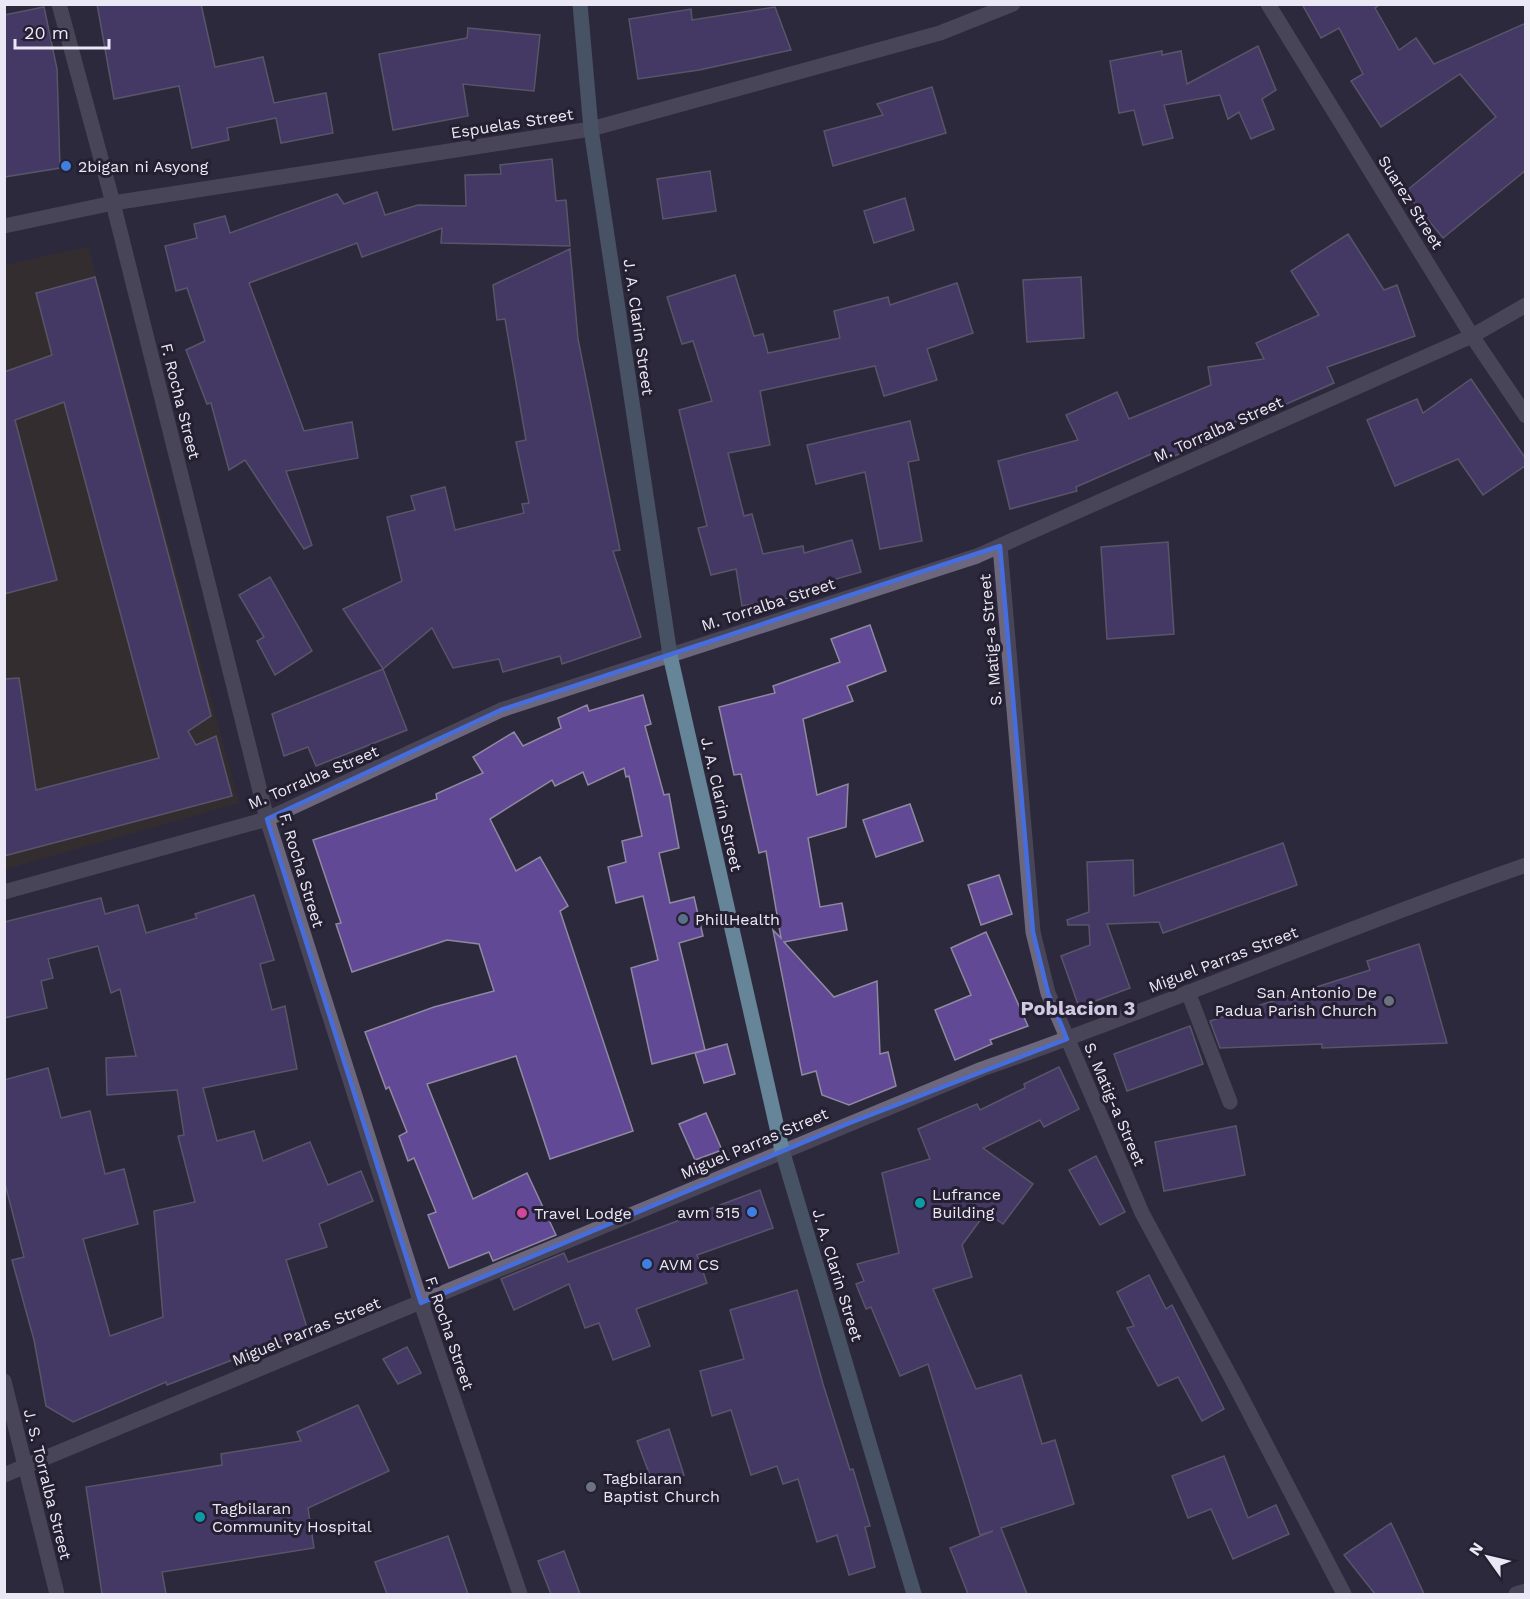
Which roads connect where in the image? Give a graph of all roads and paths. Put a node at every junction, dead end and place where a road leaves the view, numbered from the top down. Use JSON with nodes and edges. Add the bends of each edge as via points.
{"nodes":[{"id":1,"x":59,"y":4,"type":"edge"},
{"id":2,"x":580,"y":4,"type":"edge"},
{"id":3,"x":1013,"y":4,"type":"edge"},
{"id":4,"x":1268,"y":4,"type":"edge"},
{"id":5,"x":591,"y":129,"type":"junction"},
{"id":6,"x":113,"y":203,"type":"junction"},
{"id":7,"x":4,"y":226,"type":"edge"},
{"id":8,"x":1526,"y":305,"type":"edge"},
{"id":9,"x":1472,"y":336,"type":"junction"},
{"id":10,"x":1526,"y":416,"type":"edge"},
{"id":11,"x":999,"y":546,"type":"junction"},
{"id":12,"x":670,"y":655,"type":"junction"},
{"id":13,"x":267,"y":819,"type":"junction"},
{"id":14,"x":1526,"y":865,"type":"edge"},
{"id":15,"x":4,"y":892,"type":"edge"},
{"id":16,"x":1188,"y":992,"type":"junction"},
{"id":17,"x":1067,"y":1039,"type":"junction"},
{"id":18,"x":1230,"y":1102,"type":"dead end"},
{"id":19,"x":782,"y":1150,"type":"junction"},
{"id":20,"x":421,"y":1303,"type":"junction"},
{"id":21,"x":4,"y":1381,"type":"edge"},
{"id":22,"x":24,"y":1468,"type":"junction"},
{"id":23,"x":4,"y":1475,"type":"edge"},
{"id":24,"x":1526,"y":1591,"type":"edge"},
{"id":25,"x":57,"y":1594,"type":"edge"},
{"id":26,"x":520,"y":1594,"type":"edge"},
{"id":27,"x":914,"y":1594,"type":"edge"},
{"id":28,"x":1344,"y":1594,"type":"edge"},
{"id":29,"x":1516,"y":1594,"type":"edge"}],
"edges":[{"from":1,"to":6,"type":"street","name":"F. Rocha Street"},
{"from":2,"to":5,"type":"main road","name":"J. A. Clarin Street"},
{"from":3,"to":5,"type":"street","name":"Espuelas Street","via":[[940,33]]},
{"from":4,"to":9,"type":"street","name":"Suarez Street"},
{"from":5,"to":6,"type":"street","name":"Espuelas Street"},
{"from":5,"to":12,"type":"main road","name":"J. A. Clarin Street"},
{"from":6,"to":7,"type":"street","name":"Espuelas Street"},
{"from":6,"to":13,"type":"street","name":"F. Rocha Street"},
{"from":8,"to":9,"type":"street","name":"M. Torralba Street"},
{"from":9,"to":10,"type":"street","name":"Suarez Street"},
{"from":9,"to":11,"type":"street","name":"M. Torralba Street"},
{"from":11,"to":12,"type":"street","name":"M. Torralba Street"},
{"from":11,"to":17,"type":"street","name":"S. Matig-a Street","via":[[1033,932],[1048,993]]},
{"from":12,"to":13,"type":"street","name":"M. Torralba Street","via":[[501,710]]},
{"from":12,"to":19,"type":"main road","name":"J. A. Clarin Street"},
{"from":13,"to":15,"type":"street","name":"M. Torralba Street"},
{"from":13,"to":20,"type":"street","name":"F. Rocha Street"},
{"from":14,"to":16,"type":"street","name":"Miguel Parras Street","via":[[1408,905]]},
{"from":16,"to":17,"type":"street","name":"Miguel Parras Street"},
{"from":16,"to":18,"type":"street"},
{"from":17,"to":19,"type":"street","name":"Miguel Parras Street"},
{"from":17,"to":28,"type":"street","name":"S. Matig-a Street","via":[[1142,1213]]},
{"from":19,"to":20,"type":"street","name":"Miguel Parras Street"},
{"from":19,"to":27,"type":"main road","name":"J. A. Clarin Street"},
{"from":20,"to":22,"type":"street","name":"Miguel Parras Street"},
{"from":20,"to":26,"type":"street","name":"F. Rocha Street"},
{"from":21,"to":22,"type":"street","name":"J. S. Torralba Street"},
{"from":22,"to":23,"type":"street","name":"Miguel Parras Street"},
{"from":22,"to":25,"type":"street","name":"J. S. Torralba Street"},
{"from":24,"to":29,"type":"street"}]}
